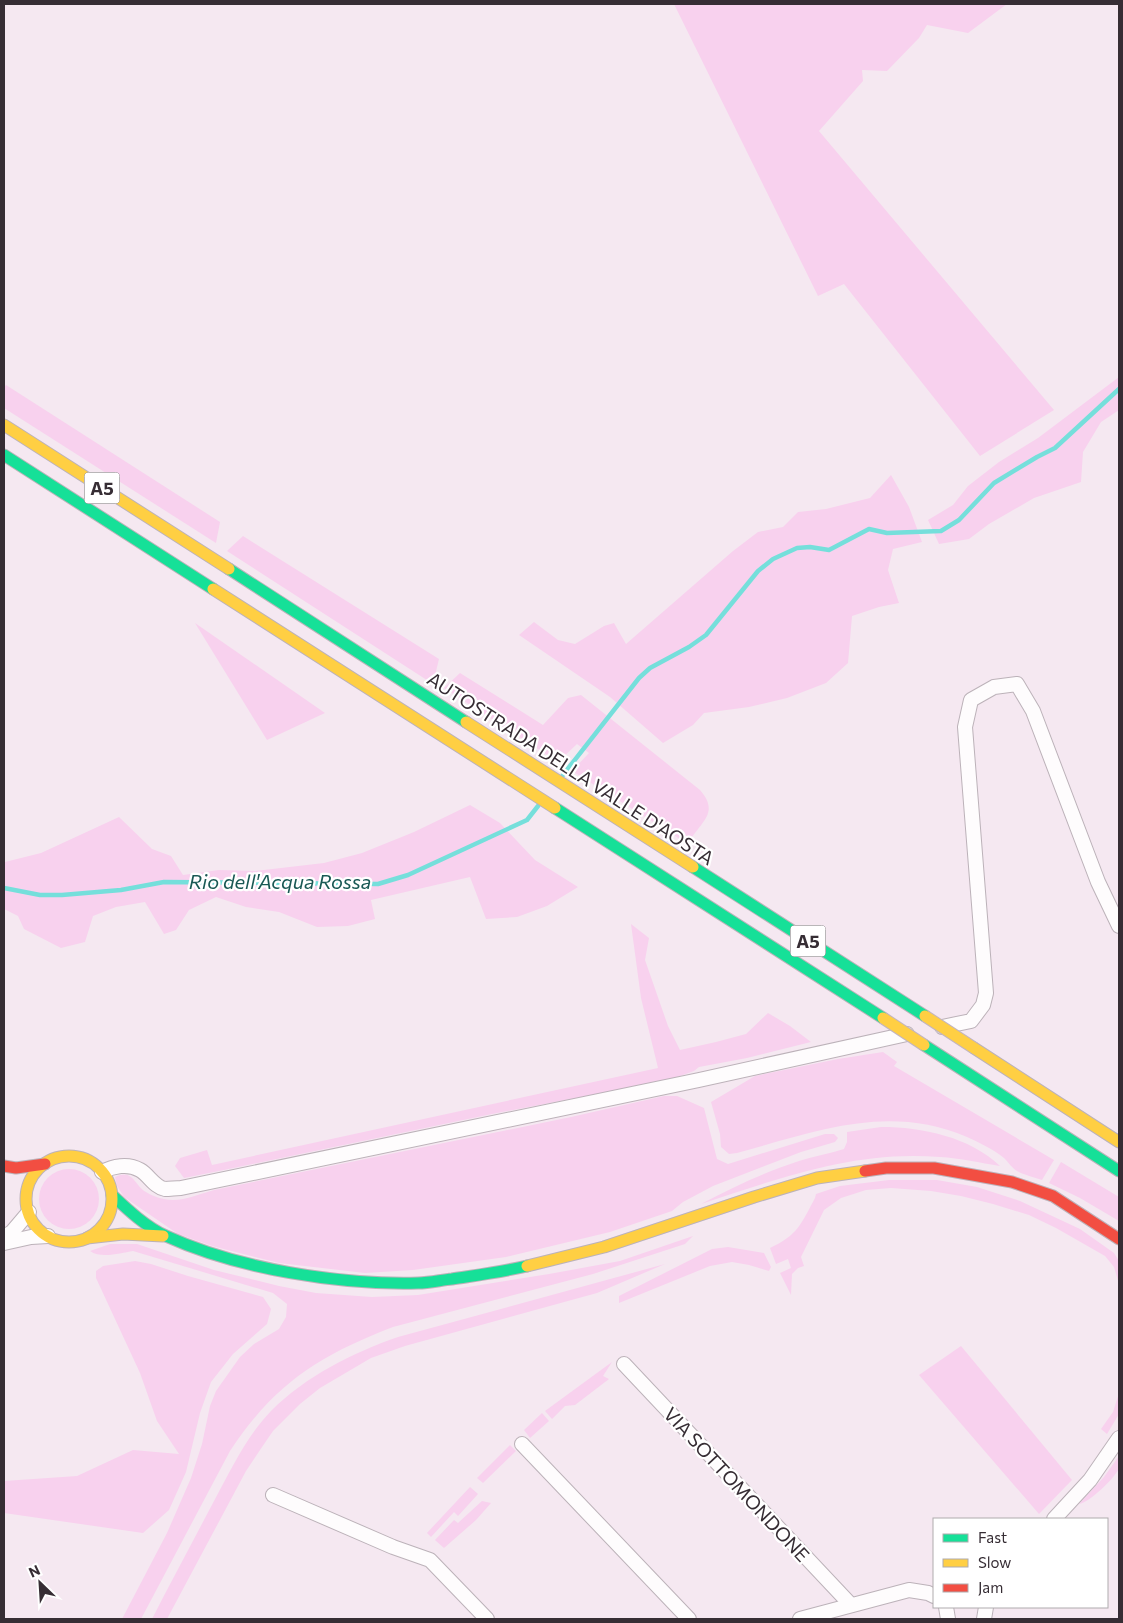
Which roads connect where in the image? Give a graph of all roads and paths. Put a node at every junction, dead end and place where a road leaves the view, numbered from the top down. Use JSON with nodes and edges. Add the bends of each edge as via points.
{"nodes":[{"id":1,"x":4,"y":425,"type":"edge"},
{"id":2,"x":4,"y":455,"type":"edge"},
{"id":3,"x":1119,"y":926,"type":"edge"},
{"id":4,"x":1119,"y":1142,"type":"edge"},
{"id":5,"x":45,"y":1164,"type":"junction"},
{"id":6,"x":4,"y":1166,"type":"edge"},
{"id":7,"x":1119,"y":1171,"type":"edge"},
{"id":8,"x":102,"y":1172,"type":"junction"},
{"id":9,"x":18,"y":1187,"type":"dead end"},
{"id":10,"x":112,"y":1195,"type":"junction"},
{"id":11,"x":28,"y":1206,"type":"junction"},
{"id":12,"x":48,"y":1236,"type":"junction"},
{"id":13,"x":165,"y":1236,"type":"junction"},
{"id":14,"x":4,"y":1238,"type":"edge"},
{"id":15,"x":87,"y":1238,"type":"junction"},
{"id":16,"x":1119,"y":1240,"type":"edge"},
{"id":17,"x":4,"y":1243,"type":"edge"},
{"id":18,"x":624,"y":1364,"type":"dead end"},
{"id":19,"x":1119,"y":1438,"type":"edge"},
{"id":20,"x":522,"y":1444,"type":"dead end"},
{"id":21,"x":273,"y":1495,"type":"dead end"},
{"id":22,"x":1055,"y":1518,"type":"edge"},
{"id":23,"x":933,"y":1596,"type":"edge"},
{"id":24,"x":851,"y":1605,"type":"junction"},
{"id":25,"x":487,"y":1619,"type":"edge"},
{"id":26,"x":689,"y":1619,"type":"edge"},
{"id":27,"x":800,"y":1619,"type":"edge"}],
"edges":[{"from":1,"to":4,"type":"main road","name":"AUTOSTRADA DELLA VALLE D'AOSTA","number":"A5","bridge":true},
{"from":2,"to":7,"type":"main road","number":"A5","bridge":true},
{"from":3,"to":8,"type":"street","via":[[1098,882],[1033,711],[1017,684],[994,687],[971,700],[965,727],[986,993],[984,1005],[971,1021],[180,1188],[163,1189],[139,1169],[124,1166]]},
{"from":5,"to":6,"type":"main road","via":[[16,1168]]},
{"from":5,"to":8,"type":"main road","via":[[60,1157],[76,1157],[90,1162]]},
{"from":5,"to":11,"type":"main road","via":[[27,1191]]},
{"from":8,"to":10,"type":"main road"},
{"from":9,"to":11,"type":"main road"},
{"from":10,"to":13,"type":"main road","via":[[136,1217]]},
{"from":10,"to":15,"type":"main road","via":[[106,1221]]},
{"from":11,"to":12,"type":"main road","via":[[36,1226]]},
{"from":11,"to":14,"type":"street","via":[[12,1232]]},
{"from":12,"to":15,"type":"main road","via":[[70,1242]]},
{"from":12,"to":17,"type":"street"},
{"from":13,"to":15,"type":"main road","via":[[123,1234]]},
{"from":13,"to":16,"type":"main road","via":[[241,1262],[303,1275],[363,1282],[420,1283],[502,1272],[604,1247],[817,1178],[886,1168],[934,1168],[1012,1182],[1053,1196]]},
{"from":18,"to":24,"type":"street","name":"VIA SOTTOMONDONE"},
{"from":19,"to":22,"type":"street","via":[[1090,1480]]},
{"from":20,"to":26,"type":"street"},
{"from":21,"to":25,"type":"street","via":[[430,1560]]},
{"from":23,"to":24,"type":"street","via":[[909,1590]]},
{"from":24,"to":27,"type":"street"}]}
